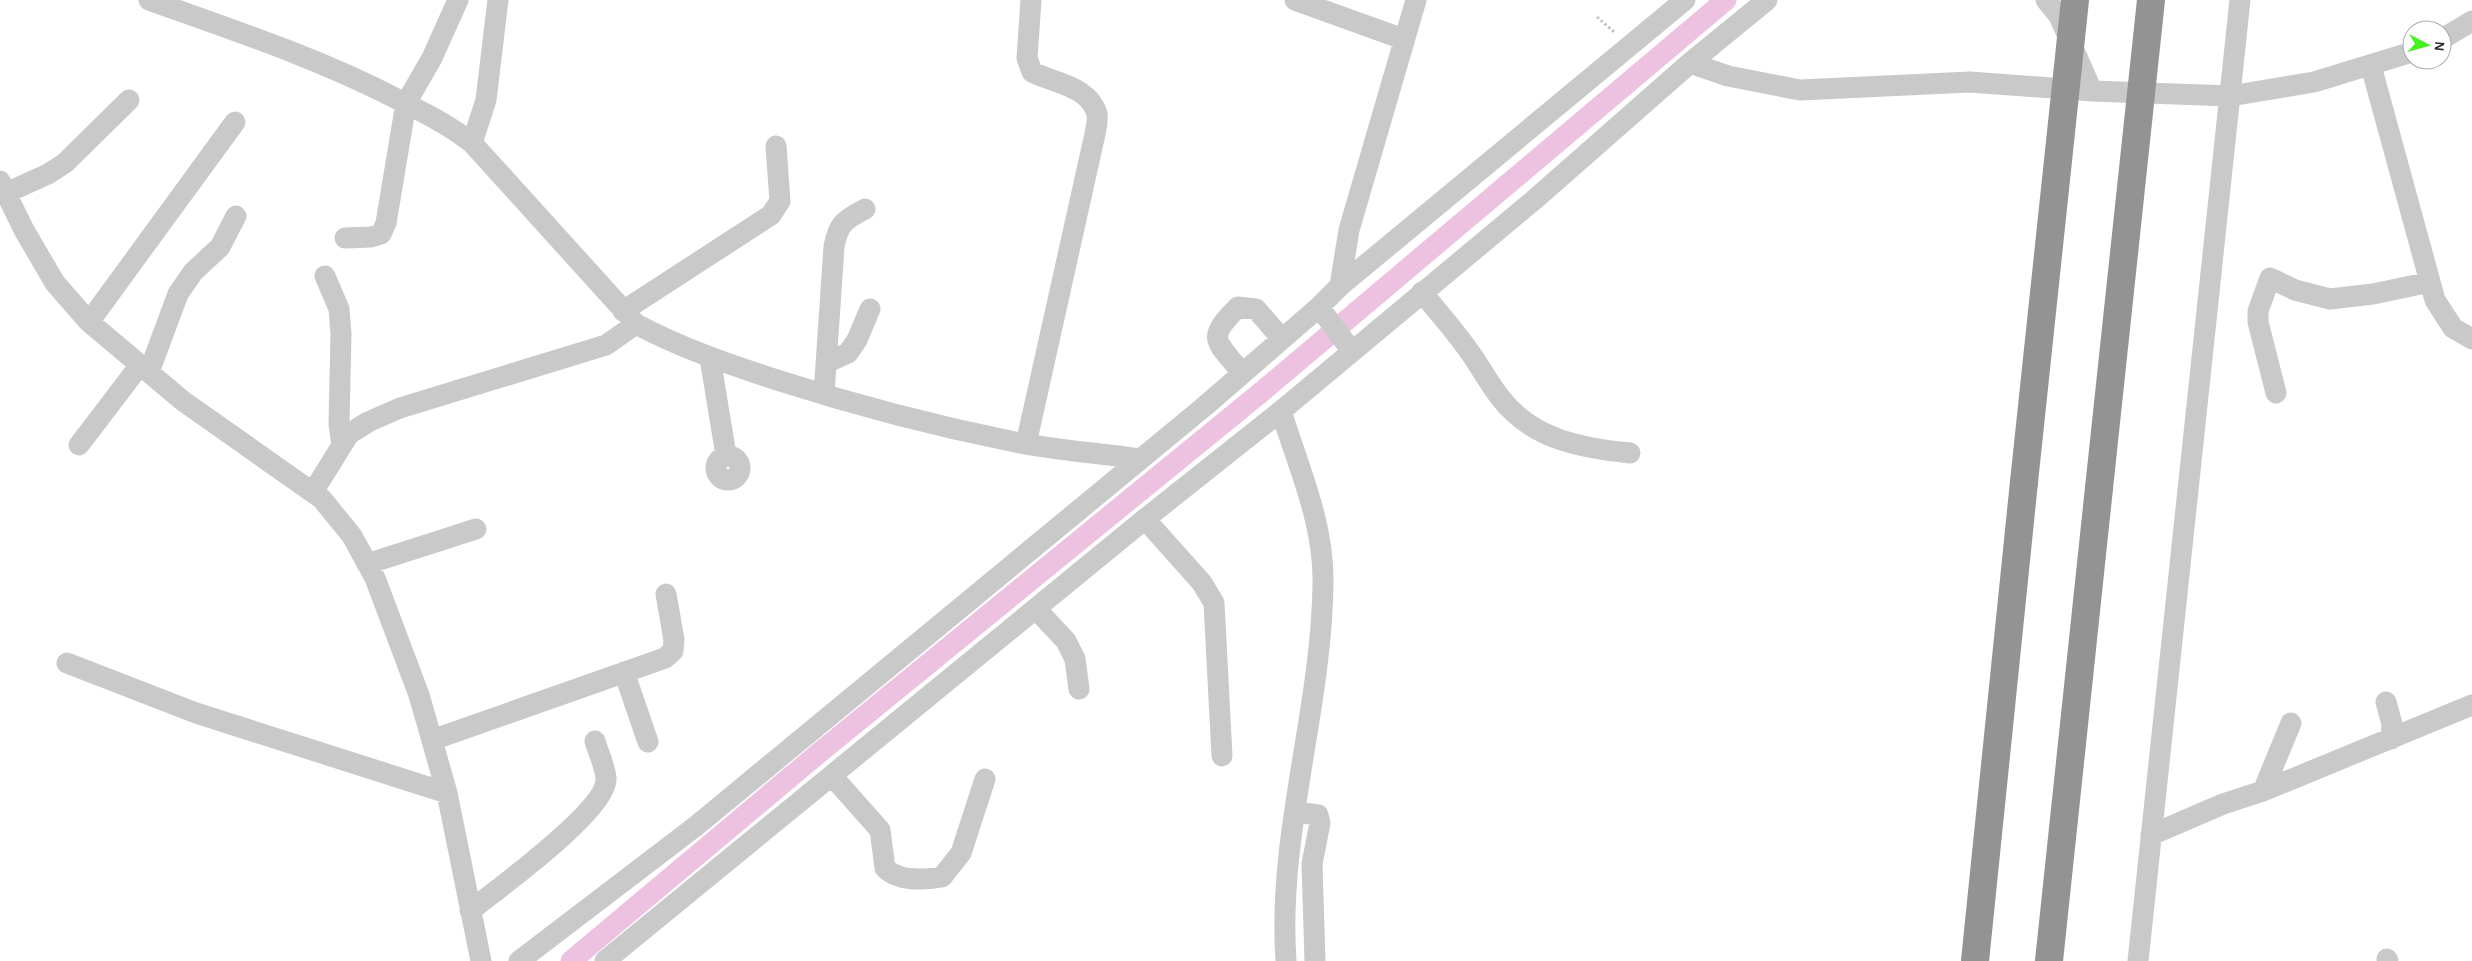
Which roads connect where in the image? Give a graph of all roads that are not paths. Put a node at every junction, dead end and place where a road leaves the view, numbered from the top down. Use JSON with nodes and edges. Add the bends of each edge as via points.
{"nodes":[{"id":1,"x":149,"y":0,"type":"edge"},
{"id":2,"x":458,"y":0,"type":"edge"},
{"id":3,"x":498,"y":0,"type":"edge"},
{"id":4,"x":1031,"y":0,"type":"edge"},
{"id":5,"x":1295,"y":0,"type":"edge"},
{"id":6,"x":1416,"y":0,"type":"edge"},
{"id":7,"x":1685,"y":0,"type":"edge"},
{"id":8,"x":1767,"y":0,"type":"edge"},
{"id":9,"x":2046,"y":0,"type":"edge"},
{"id":10,"x":2075,"y":0,"type":"edge"},
{"id":11,"x":2150,"y":0,"type":"edge"},
{"id":12,"x":2240,"y":0,"type":"edge"},
{"id":13,"x":2472,"y":21,"type":"edge"},
{"id":14,"x":2452,"y":33,"type":"edge"},
{"id":15,"x":1404,"y":39,"type":"junction"},
{"id":16,"x":2402,"y":55,"type":"edge"},
{"id":17,"x":1690,"y":63,"type":"junction"},
{"id":18,"x":2371,"y":66,"type":"junction"},
{"id":19,"x":2092,"y":91,"type":"junction"},
{"id":20,"x":2230,"y":96,"type":"junction"},
{"id":21,"x":129,"y":100,"type":"dead end"},
{"id":22,"x":406,"y":103,"type":"junction"},
{"id":23,"x":235,"y":122,"type":"dead end"},
{"id":24,"x":472,"y":143,"type":"junction"},
{"id":25,"x":776,"y":146,"type":"dead end"},
{"id":26,"x":3,"y":187,"type":"edge"},
{"id":27,"x":865,"y":210,"type":"dead end"},
{"id":28,"x":236,"y":216,"type":"dead end"},
{"id":29,"x":345,"y":238,"type":"dead end"},
{"id":30,"x":325,"y":276,"type":"dead end"},
{"id":31,"x":2430,"y":282,"type":"junction"},
{"id":32,"x":1340,"y":286,"type":"junction"},
{"id":33,"x":1422,"y":292,"type":"junction"},
{"id":34,"x":870,"y":309,"type":"dead end"},
{"id":35,"x":1322,"y":312,"type":"junction"},
{"id":36,"x":629,"y":318,"type":"junction"},
{"id":37,"x":88,"y":322,"type":"junction"},
{"id":38,"x":1282,"y":339,"type":"junction"},
{"id":39,"x":2472,"y":339,"type":"edge"},
{"id":40,"x":1347,"y":345,"type":"junction"},
{"id":41,"x":710,"y":358,"type":"junction"},
{"id":42,"x":826,"y":364,"type":"junction"},
{"id":43,"x":144,"y":369,"type":"junction"},
{"id":44,"x":1242,"y":373,"type":"junction"},
{"id":45,"x":2276,"y":393,"type":"dead end"},
{"id":46,"x":824,"y":394,"type":"junction"},
{"id":47,"x":1281,"y":411,"type":"junction"},
{"id":48,"x":79,"y":444,"type":"dead end"},
{"id":49,"x":1026,"y":444,"type":"junction"},
{"id":50,"x":342,"y":446,"type":"junction"},
{"id":51,"x":1630,"y":453,"type":"dead end"},
{"id":52,"x":726,"y":455,"type":"dead end"},
{"id":53,"x":1139,"y":459,"type":"junction"},
{"id":54,"x":313,"y":492,"type":"junction"},
{"id":55,"x":1145,"y":519,"type":"junction"},
{"id":56,"x":476,"y":529,"type":"dead end"},
{"id":57,"x":367,"y":564,"type":"junction"},
{"id":58,"x":666,"y":594,"type":"dead end"},
{"id":59,"x":1036,"y":609,"type":"junction"},
{"id":60,"x":67,"y":663,"type":"dead end"},
{"id":61,"x":624,"y":672,"type":"junction"},
{"id":62,"x":1079,"y":689,"type":"dead end"},
{"id":63,"x":2386,"y":702,"type":"dead end"},
{"id":64,"x":2472,"y":705,"type":"edge"},
{"id":65,"x":2291,"y":723,"type":"dead end"},
{"id":66,"x":2390,"y":739,"type":"junction"},
{"id":67,"x":432,"y":740,"type":"junction"},
{"id":68,"x":594,"y":741,"type":"dead end"},
{"id":69,"x":648,"y":742,"type":"dead end"},
{"id":70,"x":1222,"y":756,"type":"dead end"},
{"id":71,"x":832,"y":776,"type":"junction"},
{"id":72,"x":985,"y":779,"type":"dead end"},
{"id":73,"x":2263,"y":791,"type":"junction"},
{"id":74,"x":447,"y":793,"type":"junction"},
{"id":75,"x":1295,"y":812,"type":"junction"},
{"id":76,"x":2152,"y":835,"type":"junction"},
{"id":77,"x":470,"y":911,"type":"junction"},
{"id":78,"x":481,"y":961,"type":"edge"},
{"id":79,"x":519,"y":961,"type":"edge"},
{"id":80,"x":606,"y":961,"type":"edge"},
{"id":81,"x":1286,"y":961,"type":"edge"},
{"id":82,"x":1315,"y":961,"type":"edge"},
{"id":83,"x":1975,"y":961,"type":"edge"},
{"id":84,"x":2048,"y":961,"type":"edge"},
{"id":85,"x":2138,"y":961,"type":"edge"}],
"edges":[{"from":1,"to":22,"type":"street","via":[[311,59]]},
{"from":2,"to":22,"type":"street","via":[[432,58]]},
{"from":3,"to":24,"type":"street","via":[[486,100]]},
{"from":4,"to":49,"type":"street","via":[[1027,58],[1032,72],[1066,84],[1086,98],[1097,115]]},
{"from":5,"to":15,"type":"street"},
{"from":6,"to":15,"type":"street"},
{"from":7,"to":32,"type":"street"},
{"from":8,"to":17,"type":"street"},
{"from":9,"to":19,"type":"street","via":[[2059,16]]},
{"from":10,"to":83,"type":"highway","bridge":true},
{"from":11,"to":84,"type":"highway","bridge":true},
{"from":12,"to":20,"type":"street"},
{"from":13,"to":14,"type":"street"},
{"from":15,"to":32,"type":"street","via":[[1349,230]]},
{"from":16,"to":18,"type":"street"},
{"from":17,"to":19,"type":"street","via":[[1737,78],[1800,90],[1970,82]]},
{"from":17,"to":33,"type":"street","via":[[1534,200]]},
{"from":18,"to":20,"type":"street","via":[[2314,82]]},
{"from":18,"to":31,"type":"street"},
{"from":19,"to":20,"type":"street"},
{"from":20,"to":76,"type":"street"},
{"from":21,"to":26,"type":"street","via":[[65,163],[48,174]]},
{"from":22,"to":24,"type":"street","via":[[455,129]]},
{"from":22,"to":29,"type":"street","via":[[386,223],[381,234]]},
{"from":23,"to":37,"type":"street"},
{"from":24,"to":36,"type":"street"},
{"from":25,"to":36,"type":"street","via":[[780,201],[771,215]]},
{"from":26,"to":37,"type":"street","via":[[55,283]]},
{"from":27,"to":42,"type":"street","via":[[849,217],[837,229]]},
{"from":28,"to":43,"type":"street","via":[[220,247],[194,272],[178,294]]},
{"from":30,"to":50,"type":"street","via":[[339,309],[342,334],[339,424]]},
{"from":31,"to":39,"type":"street","via":[[2444,316],[2453,328]]},
{"from":31,"to":45,"type":"street","via":[[2330,299],[2295,290],[2270,278],[2258,311],[2258,322]]},
{"from":32,"to":35,"type":"street"},
{"from":33,"to":40,"type":"street"},
{"from":33,"to":51,"type":"street","via":[[1515,414],[1560,441],[1586,449]]},
{"from":34,"to":42,"type":"street","via":[[857,340],[848,352]]},
{"from":35,"to":38,"type":"street"},
{"from":35,"to":40,"type":"street"},
{"from":36,"to":41,"type":"street","via":[[668,342]]},
{"from":36,"to":50,"type":"street","via":[[606,344],[400,408],[349,434]]},
{"from":37,"to":43,"type":"street"},
{"from":38,"to":44,"type":"street"},
{"from":38,"to":44,"type":"street","via":[[1256,309],[1238,307],[1220,325],[1217,333],[1218,342]]},
{"from":40,"to":47,"type":"street"},
{"from":41,"to":46,"type":"street"},
{"from":41,"to":52,"type":"street"},
{"from":42,"to":46,"type":"street"},
{"from":43,"to":48,"type":"street"},
{"from":43,"to":54,"type":"street","via":[[183,401]]},
{"from":44,"to":53,"type":"street"},
{"from":46,"to":49,"type":"street"},
{"from":47,"to":55,"type":"street"},
{"from":47,"to":75,"type":"street","via":[[1316,522],[1324,581],[1316,680]]},
{"from":49,"to":53,"type":"street"},
{"from":50,"to":54,"type":"street"},
{"from":53,"to":79,"type":"street","via":[[696,826]]},
{"from":54,"to":57,"type":"street","via":[[352,536]]},
{"from":55,"to":59,"type":"street"},
{"from":55,"to":70,"type":"street","via":[[1202,582],[1214,604]]},
{"from":56,"to":57,"type":"street"},
{"from":57,"to":67,"type":"street","via":[[419,695]]},
{"from":58,"to":61,"type":"street","via":[[674,651],[665,658]]},
{"from":59,"to":62,"type":"street","via":[[1066,641],[1075,659]]},
{"from":59,"to":71,"type":"street"},
{"from":60,"to":74,"type":"street","via":[[196,713]]},
{"from":61,"to":67,"type":"street"},
{"from":61,"to":69,"type":"street"},
{"from":63,"to":66,"type":"street","via":[[2392,724]]},
{"from":64,"to":66,"type":"street"},
{"from":65,"to":73,"type":"street"},
{"from":66,"to":73,"type":"street"},
{"from":67,"to":74,"type":"street"},
{"from":68,"to":77,"type":"street","via":[[606,779],[601,796],[577,824]]},
{"from":71,"to":72,"type":"street","via":[[880,830],[885,868],[891,874],[927,880],[942,877],[961,853]]},
{"from":71,"to":80,"type":"street"},
{"from":73,"to":76,"type":"street","via":[[2223,804]]},
{"from":74,"to":77,"type":"street"},
{"from":75,"to":81,"type":"street","via":[[1285,896]]},
{"from":75,"to":82,"type":"street","via":[[1318,815],[1320,822],[1312,864]]},
{"from":76,"to":85,"type":"street"},
{"from":77,"to":78,"type":"street"}]}
